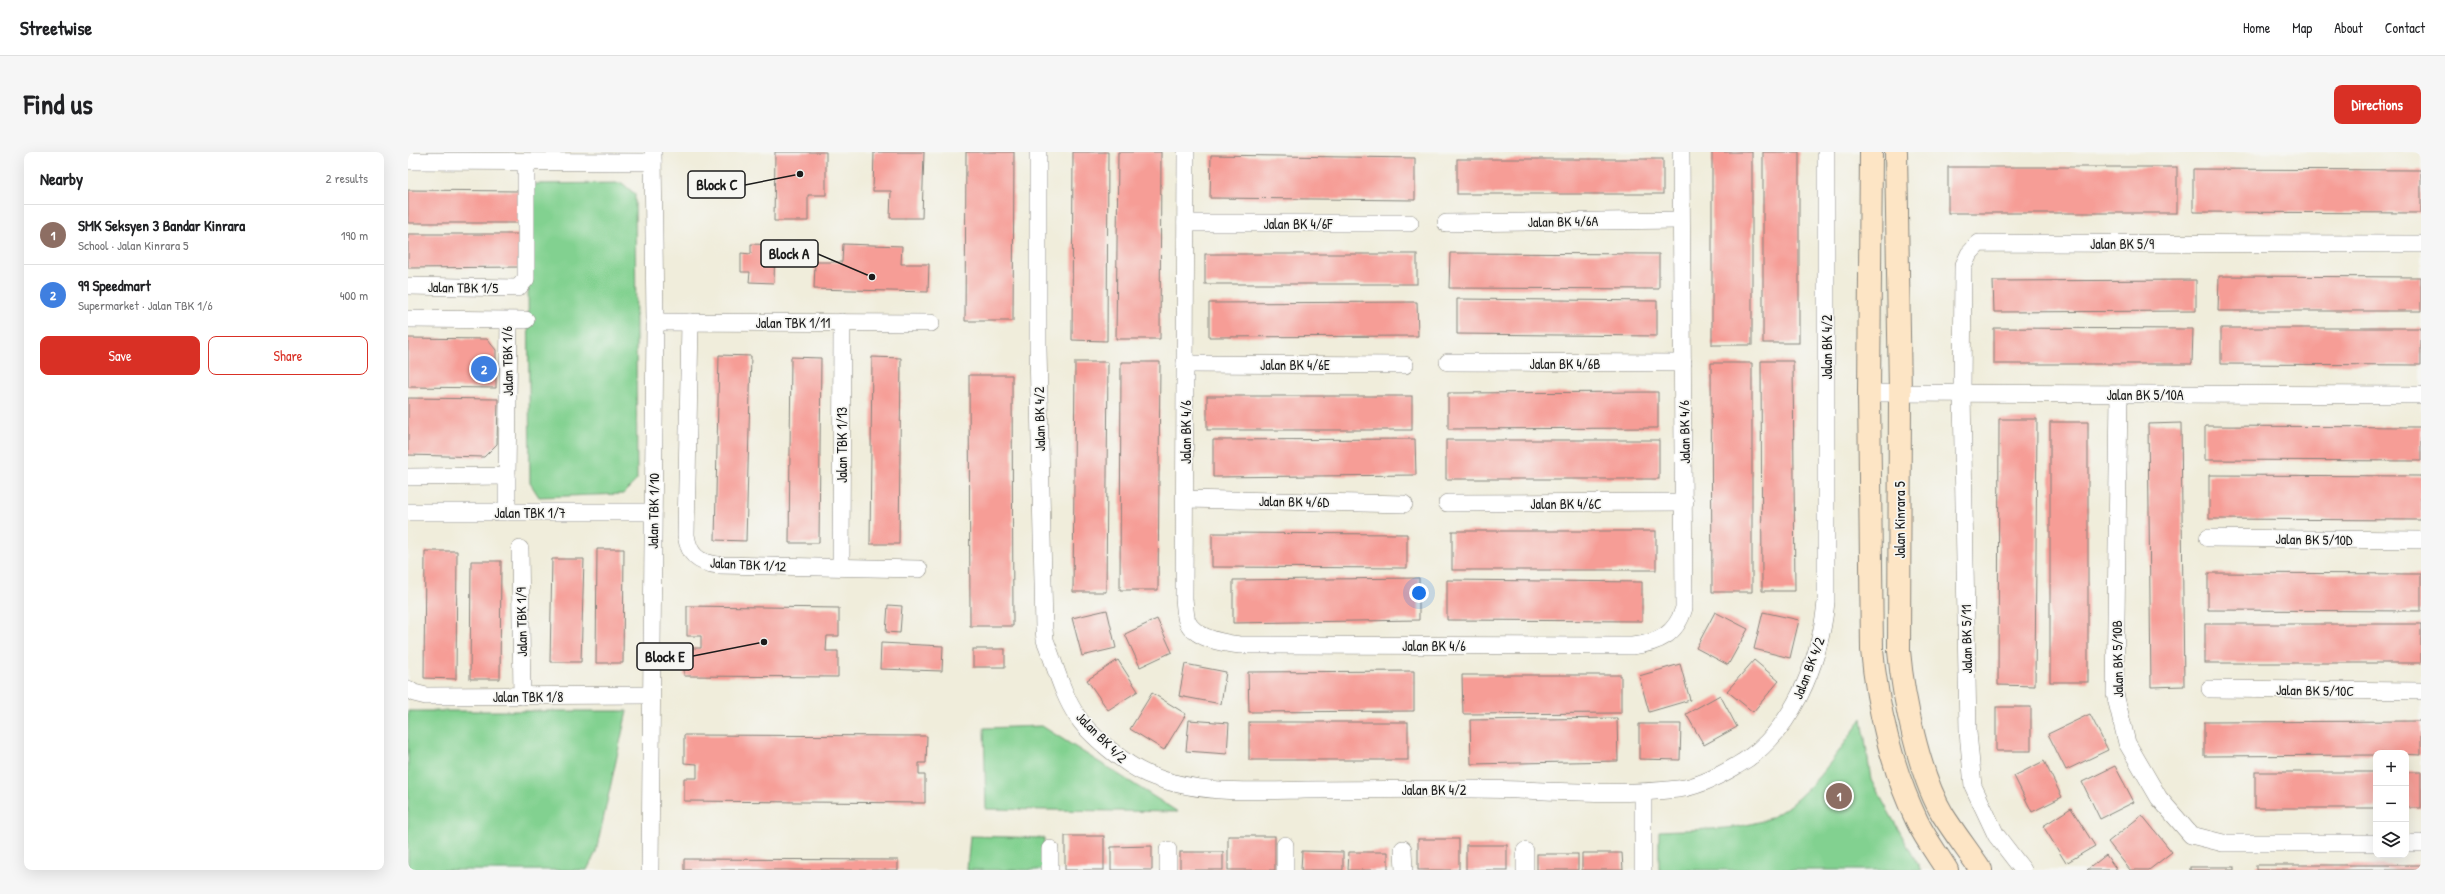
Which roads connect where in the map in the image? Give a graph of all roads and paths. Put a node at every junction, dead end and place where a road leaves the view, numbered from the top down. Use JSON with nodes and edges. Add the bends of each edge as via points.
{"nodes":[{"id":1,"x":1038,"y":152,"type":"edge"},
{"id":2,"x":1186,"y":152,"type":"edge"},
{"id":3,"x":1681,"y":152,"type":"edge"},
{"id":4,"x":1826,"y":152,"type":"edge"},
{"id":5,"x":1871,"y":152,"type":"edge"},
{"id":6,"x":1896,"y":152,"type":"edge"},
{"id":7,"x":429,"y":157,"type":"edge"},
{"id":8,"x":653,"y":157,"type":"edge"},
{"id":9,"x":408,"y":161,"type":"edge"},
{"id":10,"x":526,"y":162,"type":"junction"},
{"id":11,"x":1680,"y":220,"type":"junction"},
{"id":12,"x":1186,"y":222,"type":"junction"},
{"id":13,"x":1446,"y":222,"type":"dead end"},
{"id":14,"x":1410,"y":223,"type":"dead end"},
{"id":15,"x":2421,"y":244,"type":"edge"},
{"id":16,"x":408,"y":286,"type":"edge"},
{"id":17,"x":408,"y":320,"type":"edge"},
{"id":18,"x":526,"y":320,"type":"dead end"},
{"id":19,"x":509,"y":321,"type":"junction"},
{"id":20,"x":655,"y":322,"type":"junction"},
{"id":21,"x":690,"y":322,"type":"junction"},
{"id":22,"x":842,"y":322,"type":"junction"},
{"id":23,"x":931,"y":323,"type":"dead end"},
{"id":24,"x":1448,"y":362,"type":"dead end"},
{"id":25,"x":1683,"y":363,"type":"junction"},
{"id":26,"x":1185,"y":364,"type":"junction"},
{"id":27,"x":1405,"y":365,"type":"dead end"},
{"id":28,"x":1869,"y":393,"type":"junction"},
{"id":29,"x":1900,"y":393,"type":"junction"},
{"id":30,"x":1962,"y":393,"type":"junction"},
{"id":31,"x":2119,"y":394,"type":"junction"},
{"id":32,"x":2421,"y":395,"type":"edge"},
{"id":33,"x":508,"y":476,"type":"junction"},
{"id":34,"x":408,"y":477,"type":"edge"},
{"id":35,"x":1185,"y":499,"type":"junction"},
{"id":36,"x":1685,"y":502,"type":"junction"},
{"id":37,"x":1447,"y":503,"type":"dead end"},
{"id":38,"x":1404,"y":504,"type":"dead end"},
{"id":39,"x":408,"y":512,"type":"edge"},
{"id":40,"x":508,"y":512,"type":"junction"},
{"id":41,"x":653,"y":512,"type":"junction"},
{"id":42,"x":2208,"y":538,"type":"dead end"},
{"id":43,"x":2421,"y":540,"type":"edge"},
{"id":44,"x":520,"y":549,"type":"dead end"},
{"id":45,"x":841,"y":567,"type":"junction"},
{"id":46,"x":919,"y":569,"type":"dead end"},
{"id":47,"x":408,"y":689,"type":"edge"},
{"id":48,"x":2210,"y":689,"type":"dead end"},
{"id":49,"x":2421,"y":691,"type":"edge"},
{"id":50,"x":651,"y":695,"type":"junction"},
{"id":51,"x":522,"y":696,"type":"junction"},
{"id":52,"x":1643,"y":792,"type":"junction"},
{"id":53,"x":2373,"y":843,"type":"edge"},
{"id":54,"x":2409,"y":843,"type":"edge"},
{"id":55,"x":2421,"y":843,"type":"edge"},
{"id":56,"x":1285,"y":845,"type":"dead end"},
{"id":57,"x":1050,"y":848,"type":"dead end"},
{"id":58,"x":1403,"y":849,"type":"dead end"},
{"id":59,"x":1168,"y":850,"type":"dead end"},
{"id":60,"x":1525,"y":851,"type":"dead end"},
{"id":61,"x":650,"y":870,"type":"edge"},
{"id":62,"x":1050,"y":870,"type":"edge"},
{"id":63,"x":1168,"y":870,"type":"edge"},
{"id":64,"x":1285,"y":870,"type":"edge"},
{"id":65,"x":1404,"y":870,"type":"edge"},
{"id":66,"x":1524,"y":870,"type":"edge"},
{"id":67,"x":1643,"y":870,"type":"edge"},
{"id":68,"x":1947,"y":870,"type":"edge"},
{"id":69,"x":1981,"y":870,"type":"edge"},
{"id":70,"x":2023,"y":870,"type":"edge"}],
"edges":[{"from":1,"to":52,"type":"street","name":"Jalan BK 4/2","via":[[1038,349],[1044,629],[1045,640],[1077,716],[1120,759],[1146,774],[1200,788],[1242,791],[1472,789]]},
{"from":2,"to":12,"type":"street","name":"Jalan BK 4/6"},
{"from":3,"to":11,"type":"street","name":"Jalan BK 4/6"},
{"from":4,"to":52,"type":"street","name":"Jalan BK 4/2","via":[[1826,602],[1821,638],[1807,680],[1796,703],[1762,747],[1739,765],[1713,779],[1681,789]]},
{"from":5,"to":28,"type":"main road","name":"Jalan Kinrara 5"},
{"from":6,"to":29,"type":"main road","name":"Jalan Kinrara 5"},
{"from":7,"to":9,"type":"street"},
{"from":7,"to":10,"type":"street"},
{"from":8,"to":10,"type":"street"},
{"from":8,"to":20,"type":"street","name":"Jalan TBK 1/10"},
{"from":10,"to":16,"type":"street","name":"Jalan TBK 1/5","via":[[526,279],[518,288]]},
{"from":11,"to":13,"type":"street","name":"Jalan BK 4/6A"},
{"from":11,"to":25,"type":"street","name":"Jalan BK 4/6"},
{"from":12,"to":14,"type":"street","name":"Jalan BK 4/6F"},
{"from":12,"to":26,"type":"street","name":"Jalan BK 4/6"},
{"from":15,"to":30,"type":"street","name":"Jalan BK 5/9","via":[[1979,244],[1969,254],[1963,267]]},
{"from":17,"to":19,"type":"street","name":"Jalan TBK 1/6"},
{"from":18,"to":19,"type":"street"},
{"from":19,"to":33,"type":"street","name":"Jalan TBK 1/6"},
{"from":20,"to":21,"type":"street","name":"Jalan TBK 1/11"},
{"from":20,"to":41,"type":"street","name":"Jalan TBK 1/10"},
{"from":21,"to":22,"type":"street","name":"Jalan TBK 1/11"},
{"from":21,"to":45,"type":"street","name":"Jalan TBK 1/12","via":[[686,535],[692,554],[708,564]]},
{"from":22,"to":23,"type":"street","name":"Jalan TBK 1/11"},
{"from":22,"to":45,"type":"street","name":"Jalan TBK 1/13"},
{"from":24,"to":25,"type":"street","name":"Jalan BK 4/6B"},
{"from":25,"to":36,"type":"street","name":"Jalan BK 4/6"},
{"from":26,"to":27,"type":"street","name":"Jalan BK 4/6E"},
{"from":26,"to":35,"type":"street","name":"Jalan BK 4/6"},
{"from":28,"to":29,"type":"street","name":"Jalan BK 5/10A"},
{"from":28,"to":68,"type":"main road","name":"Jalan Kinrara 5","via":[[1872,650],[1876,692],[1891,747],[1917,821]]},
{"from":29,"to":30,"type":"street","name":"Jalan BK 5/10A"},
{"from":29,"to":69,"type":"main road","name":"Jalan Kinrara 5","via":[[1899,651],[1902,690],[1927,777],[1942,814]]},
{"from":30,"to":31,"type":"street","name":"Jalan BK 5/10A"},
{"from":30,"to":70,"type":"street","name":"Jalan BK 5/11","via":[[1967,725],[1973,786],[1996,835]]},
{"from":31,"to":32,"type":"street","name":"Jalan BK 5/10A"},
{"from":31,"to":53,"type":"street","name":"Jalan BK 5/10B","via":[[2115,694],[2127,743],[2159,798],[2191,835],[2223,843]]},
{"from":33,"to":34,"type":"street"},
{"from":33,"to":40,"type":"street","name":"Jalan TBK 1/6"},
{"from":35,"to":36,"type":"street","name":"Jalan BK 4/6","via":[[1184,599],[1187,622],[1201,635],[1219,642],[1240,645],[1632,646],[1653,643],[1670,633],[1680,620],[1684,608]]},
{"from":35,"to":38,"type":"street","name":"Jalan BK 4/6D"},
{"from":36,"to":37,"type":"street","name":"Jalan BK 4/6C"},
{"from":39,"to":40,"type":"street","name":"Jalan TBK 1/7"},
{"from":40,"to":41,"type":"street","name":"Jalan TBK 1/7"},
{"from":41,"to":50,"type":"street","name":"Jalan TBK 1/10"},
{"from":42,"to":43,"type":"street","name":"Jalan BK 5/10D"},
{"from":44,"to":51,"type":"street","name":"Jalan TBK 1/9"},
{"from":45,"to":46,"type":"street","name":"Jalan TBK 1/12"},
{"from":47,"to":51,"type":"street","name":"Jalan TBK 1/8","via":[[426,696]]},
{"from":48,"to":49,"type":"street","name":"Jalan BK 5/10C"},
{"from":50,"to":51,"type":"street","name":"Jalan TBK 1/8"},
{"from":50,"to":61,"type":"street","name":"Jalan TBK 1/10"},
{"from":52,"to":67,"type":"street"},
{"from":54,"to":55,"type":"street"},
{"from":56,"to":64,"type":"street"},
{"from":57,"to":62,"type":"street"},
{"from":58,"to":65,"type":"street"},
{"from":59,"to":63,"type":"street"},
{"from":60,"to":66,"type":"street"}]}
